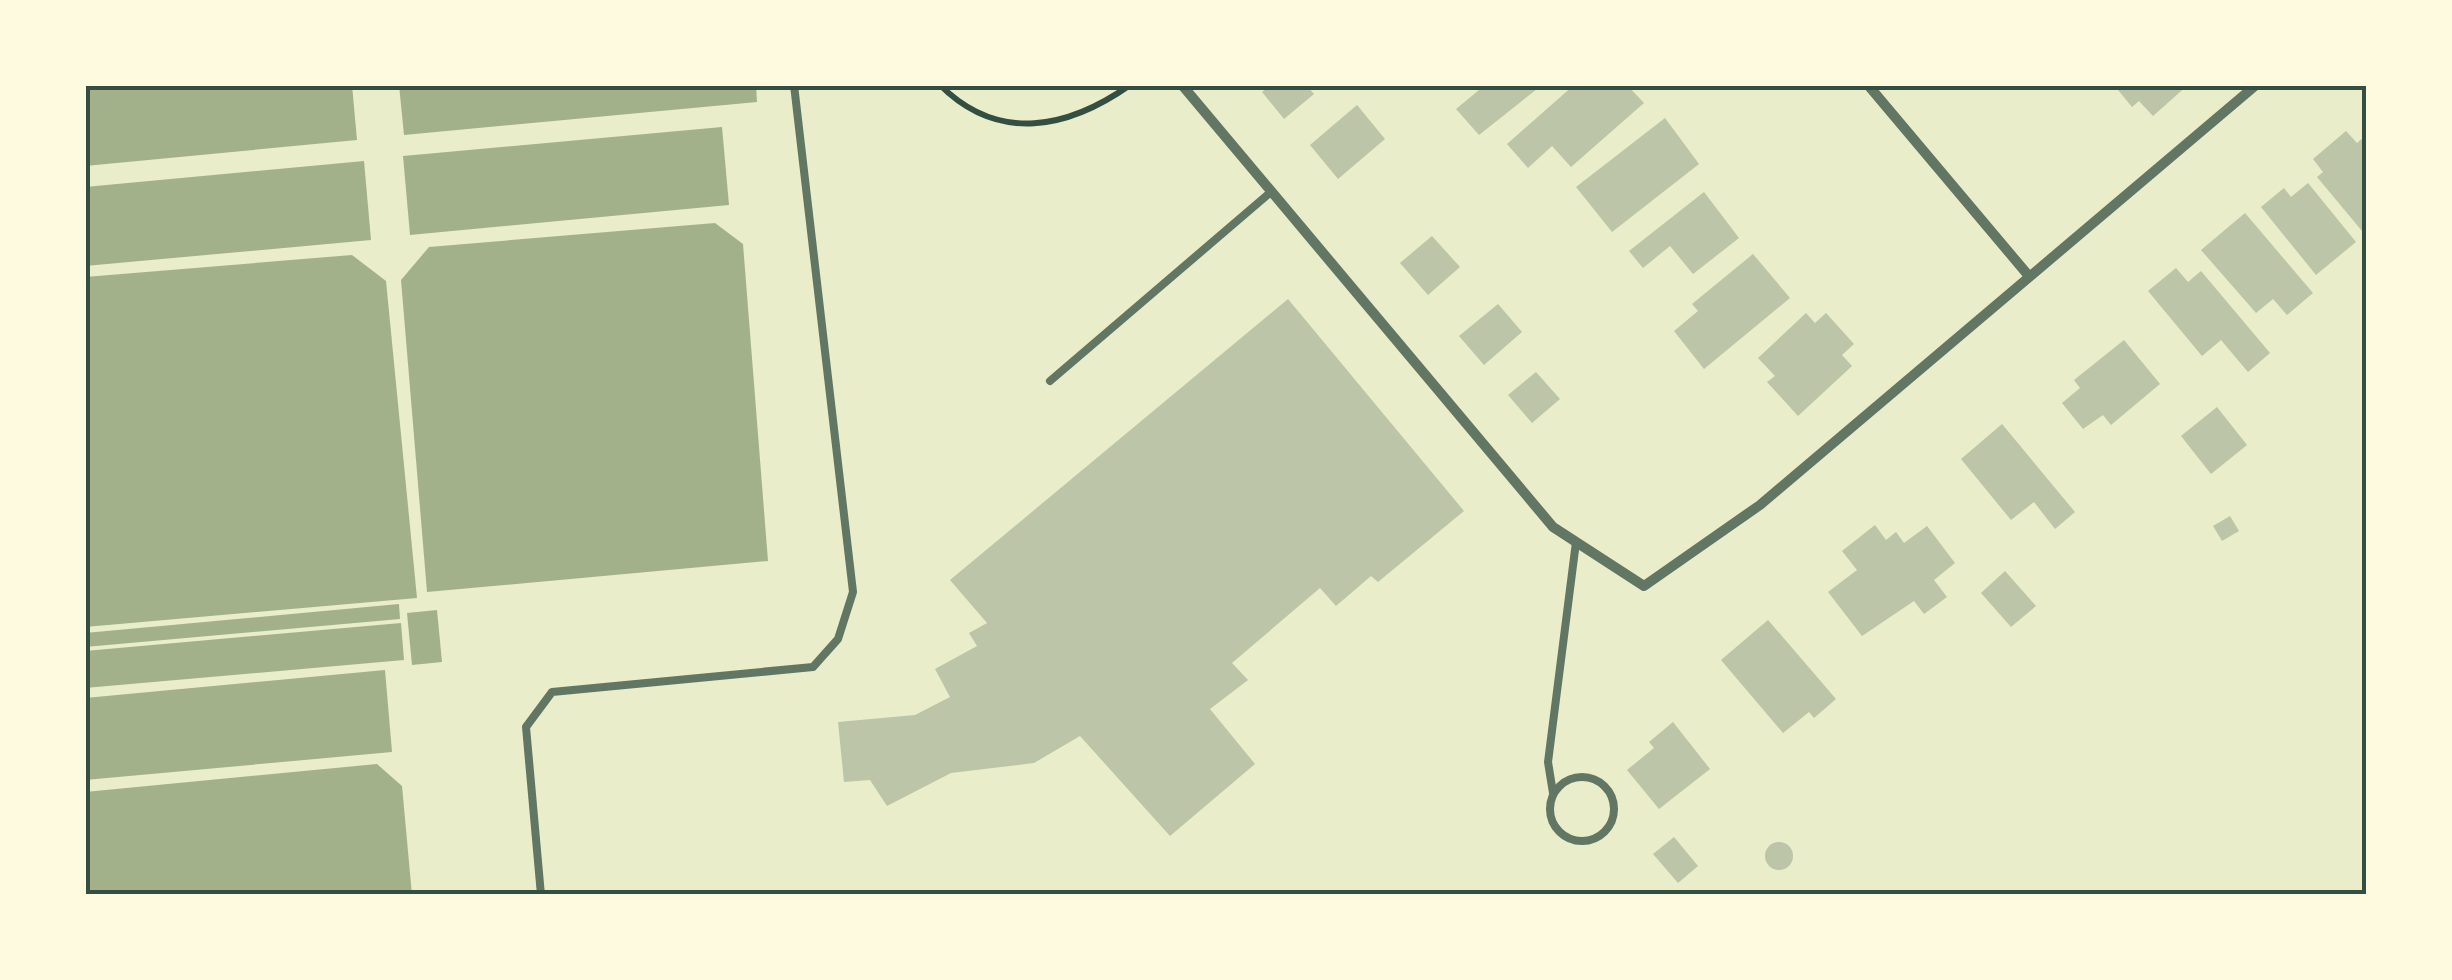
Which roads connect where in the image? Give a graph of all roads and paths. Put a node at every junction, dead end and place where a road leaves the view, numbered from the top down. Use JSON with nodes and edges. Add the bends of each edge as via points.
{"nodes":[{"id":1,"x":794,"y":85,"type":"edge"},
{"id":2,"x":940,"y":85,"type":"edge"},
{"id":3,"x":1130,"y":85,"type":"edge"},
{"id":4,"x":1182,"y":85,"type":"edge"},
{"id":5,"x":1868,"y":85,"type":"edge"},
{"id":6,"x":2256,"y":85,"type":"edge"},
{"id":7,"x":1272,"y":192,"type":"junction"},
{"id":8,"x":2028,"y":276,"type":"junction"},
{"id":9,"x":1050,"y":381,"type":"dead end"},
{"id":10,"x":1576,"y":542,"type":"junction"},
{"id":11,"x":1553,"y":793,"type":"junction"},
{"id":12,"x":541,"y":895,"type":"edge"}],
"edges":[{"from":1,"to":12,"type":"lane","via":[[853,592],[838,639],[813,668],[552,692],[526,728]]},
{"from":2,"to":3,"type":"path","via":[[978,112],[1030,124],[1095,110]]},
{"from":4,"to":7,"type":"street"},
{"from":5,"to":8,"type":"street"},
{"from":6,"to":8,"type":"street"},
{"from":7,"to":9,"type":"lane"},
{"from":7,"to":10,"type":"street","via":[[1554,527]]},
{"from":8,"to":10,"type":"street","via":[[1760,505],[1644,586]]},
{"from":10,"to":11,"type":"lane","via":[[1548,762]]},
{"from":11,"to":11,"type":"lane","via":[[1551,818],[1566,838],[1592,840],[1610,824],[1613,800],[1597,781],[1573,778]]}]}
